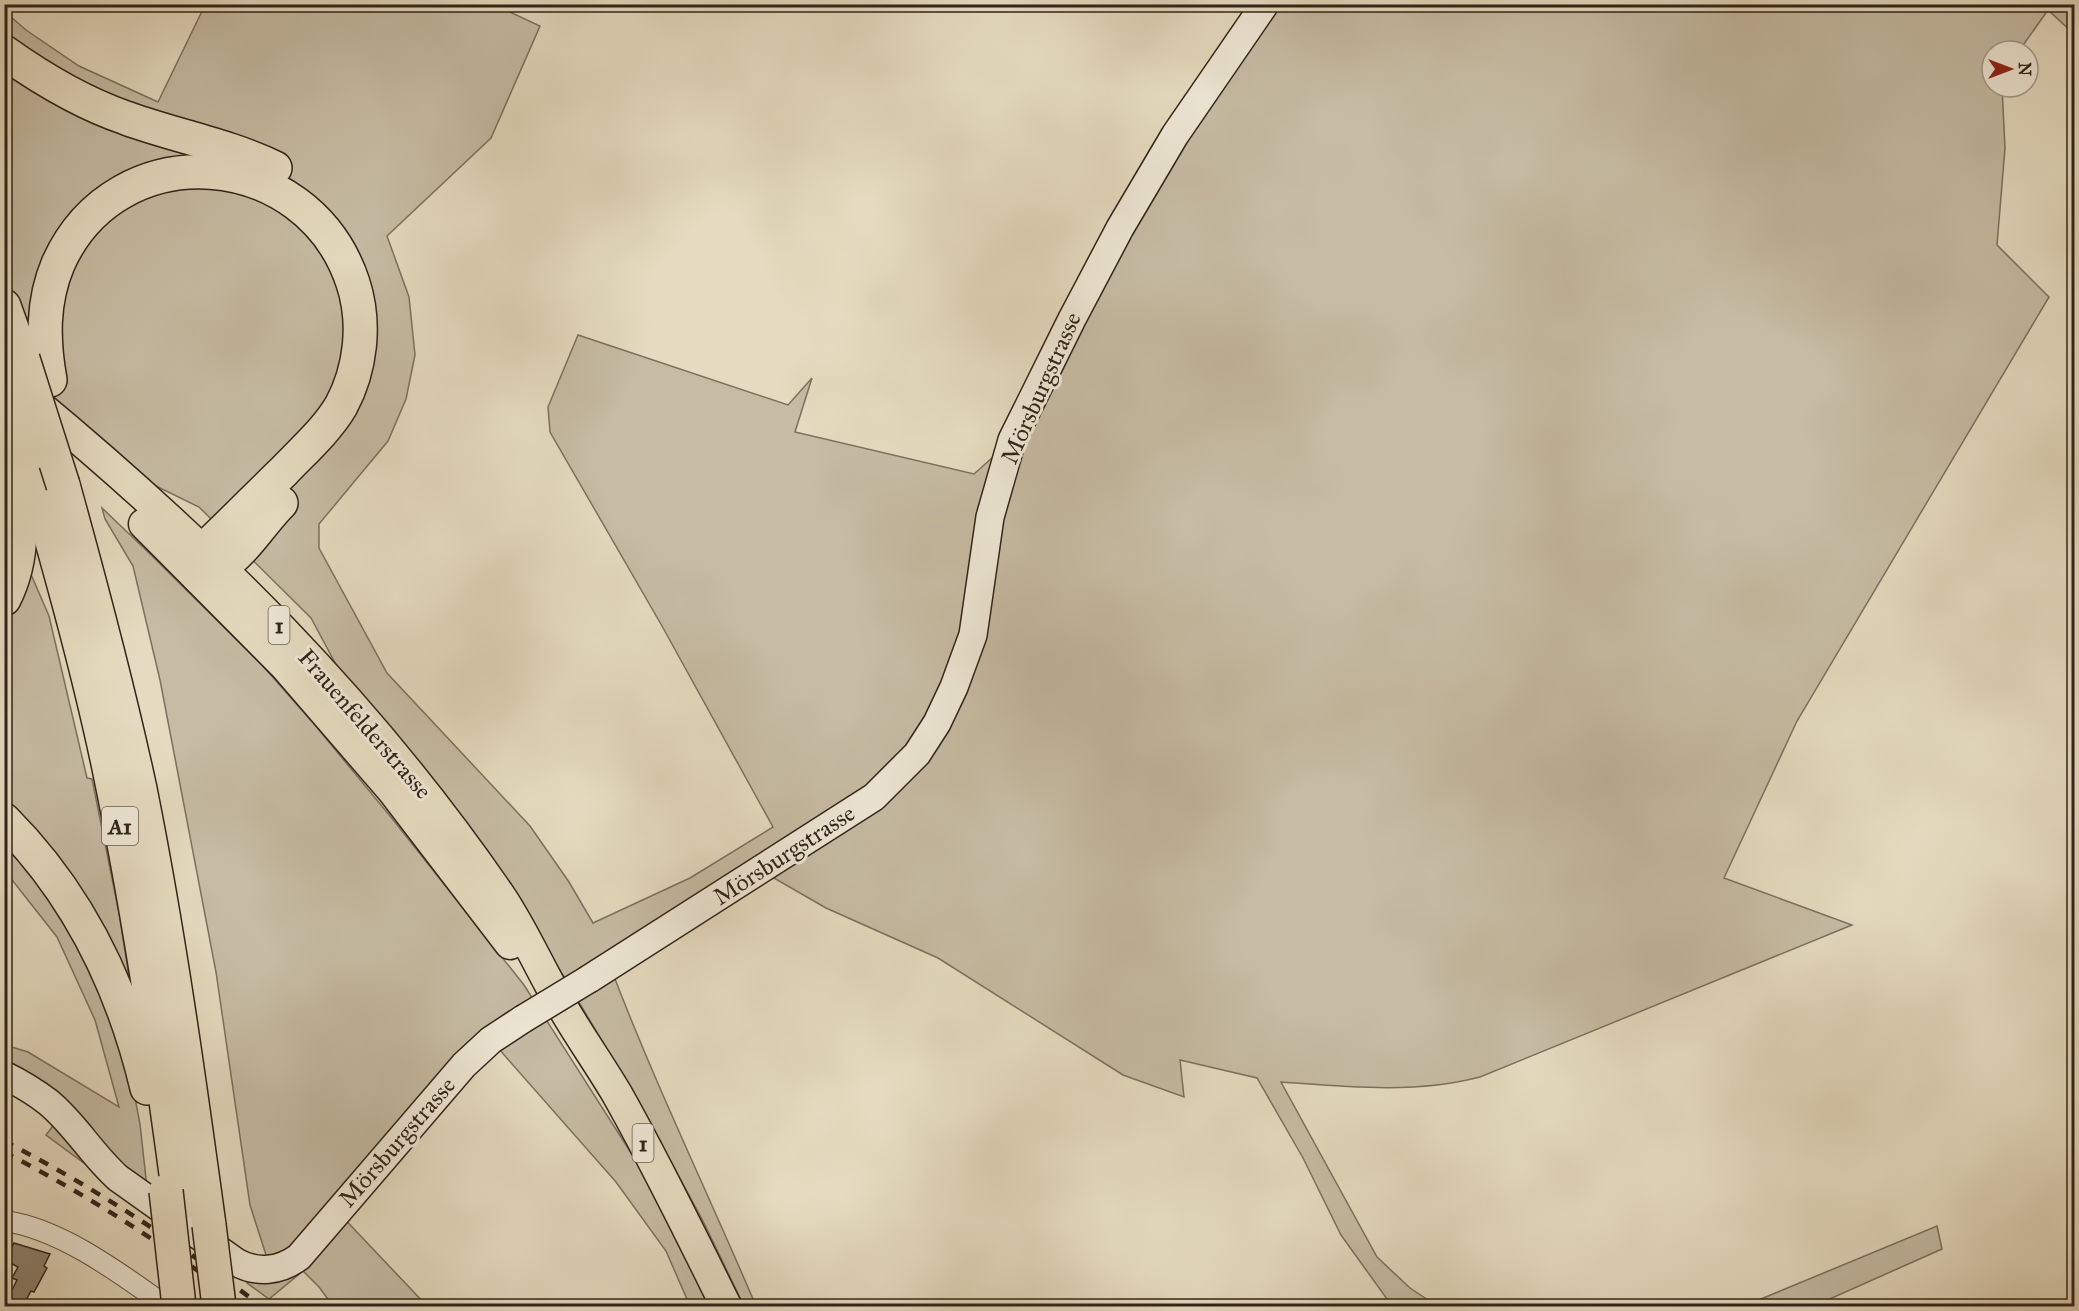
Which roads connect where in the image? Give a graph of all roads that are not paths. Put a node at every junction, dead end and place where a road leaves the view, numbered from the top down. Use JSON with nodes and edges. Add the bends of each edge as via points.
{"nodes":[{"id":1,"x":1266,"y":4,"type":"edge"},
{"id":2,"x":4,"y":52,"type":"edge"},
{"id":3,"x":4,"y":306,"type":"edge"},
{"id":4,"x":11,"y":374,"type":"edge"},
{"id":5,"x":4,"y":402,"type":"edge"},
{"id":6,"x":13,"y":439,"type":"edge"},
{"id":7,"x":72,"y":494,"type":"junction"},
{"id":8,"x":207,"y":565,"type":"junction"},
{"id":9,"x":4,"y":599,"type":"edge"},
{"id":10,"x":4,"y":820,"type":"edge"},
{"id":11,"x":4,"y":1075,"type":"edge"},
{"id":12,"x":173,"y":1197,"type":"junction"},
{"id":13,"x":4,"y":1221,"type":"edge"},
{"id":14,"x":166,"y":1306,"type":"edge"},
{"id":15,"x":179,"y":1306,"type":"edge"},
{"id":16,"x":193,"y":1306,"type":"edge"},
{"id":17,"x":219,"y":1306,"type":"edge"},
{"id":18,"x":726,"y":1306,"type":"edge"}],
"edges":[{"from":1,"to":11,"type":"street","name":"Mörsburgstrasse","bridge":true,"via":[[1175,135],[1120,228],[1012,440],[990,517],[973,635],[954,687],[917,754],[874,797],[491,1040],[464,1065],[299,1257],[282,1266],[262,1270],[236,1262],[118,1178],[48,1102]]},
{"from":2,"to":8,"type":"highway","via":[[51,83],[106,110],[251,158],[293,178],[339,218],[370,271],[378,305],[379,342],[372,380],[356,416],[332,449],[242,548]]},
{"from":3,"to":4,"type":"highway","number":"A1"},
{"from":4,"to":6,"type":"highway","number":"A1","bridge":true},
{"from":4,"to":7,"type":"highway","number":"A1","bridge":true},
{"from":4,"to":8,"type":"main road","name":"Frauenfelderstrasse","number":"1","via":[[100,456]]},
{"from":5,"to":8,"type":"main road","name":"Frauenfelderstrasse","number":"1"},
{"from":6,"to":9,"type":"highway","via":[[21,534],[15,573]]},
{"from":6,"to":12,"type":"highway","number":"A1","via":[[79,640],[109,767],[141,937]]},
{"from":7,"to":8,"type":"highway","via":[[50,380],[46,312],[55,273],[82,227],[120,195],[154,179],[177,174],[232,174],[285,195],[322,227],[345,262],[358,300],[360,337],[353,378],[341,405],[320,434]]},
{"from":7,"to":17,"type":"highway","number":"A1","bridge":true,"via":[[139,788],[165,923]]},
{"from":8,"to":18,"type":"main road","name":"Frauenfelderstrasse","number":"1","via":[[285,666],[392,790],[511,945],[550,985],[617,1095]]},
{"from":10,"to":12,"type":"highway","via":[[70,900],[109,973],[146,1084]]},
{"from":12,"to":15,"type":"highway","bridge":true},
{"from":12,"to":16,"type":"highway","number":"A1"},
{"from":13,"to":14,"type":"street","via":[[34,1228],[66,1243]]}]}
